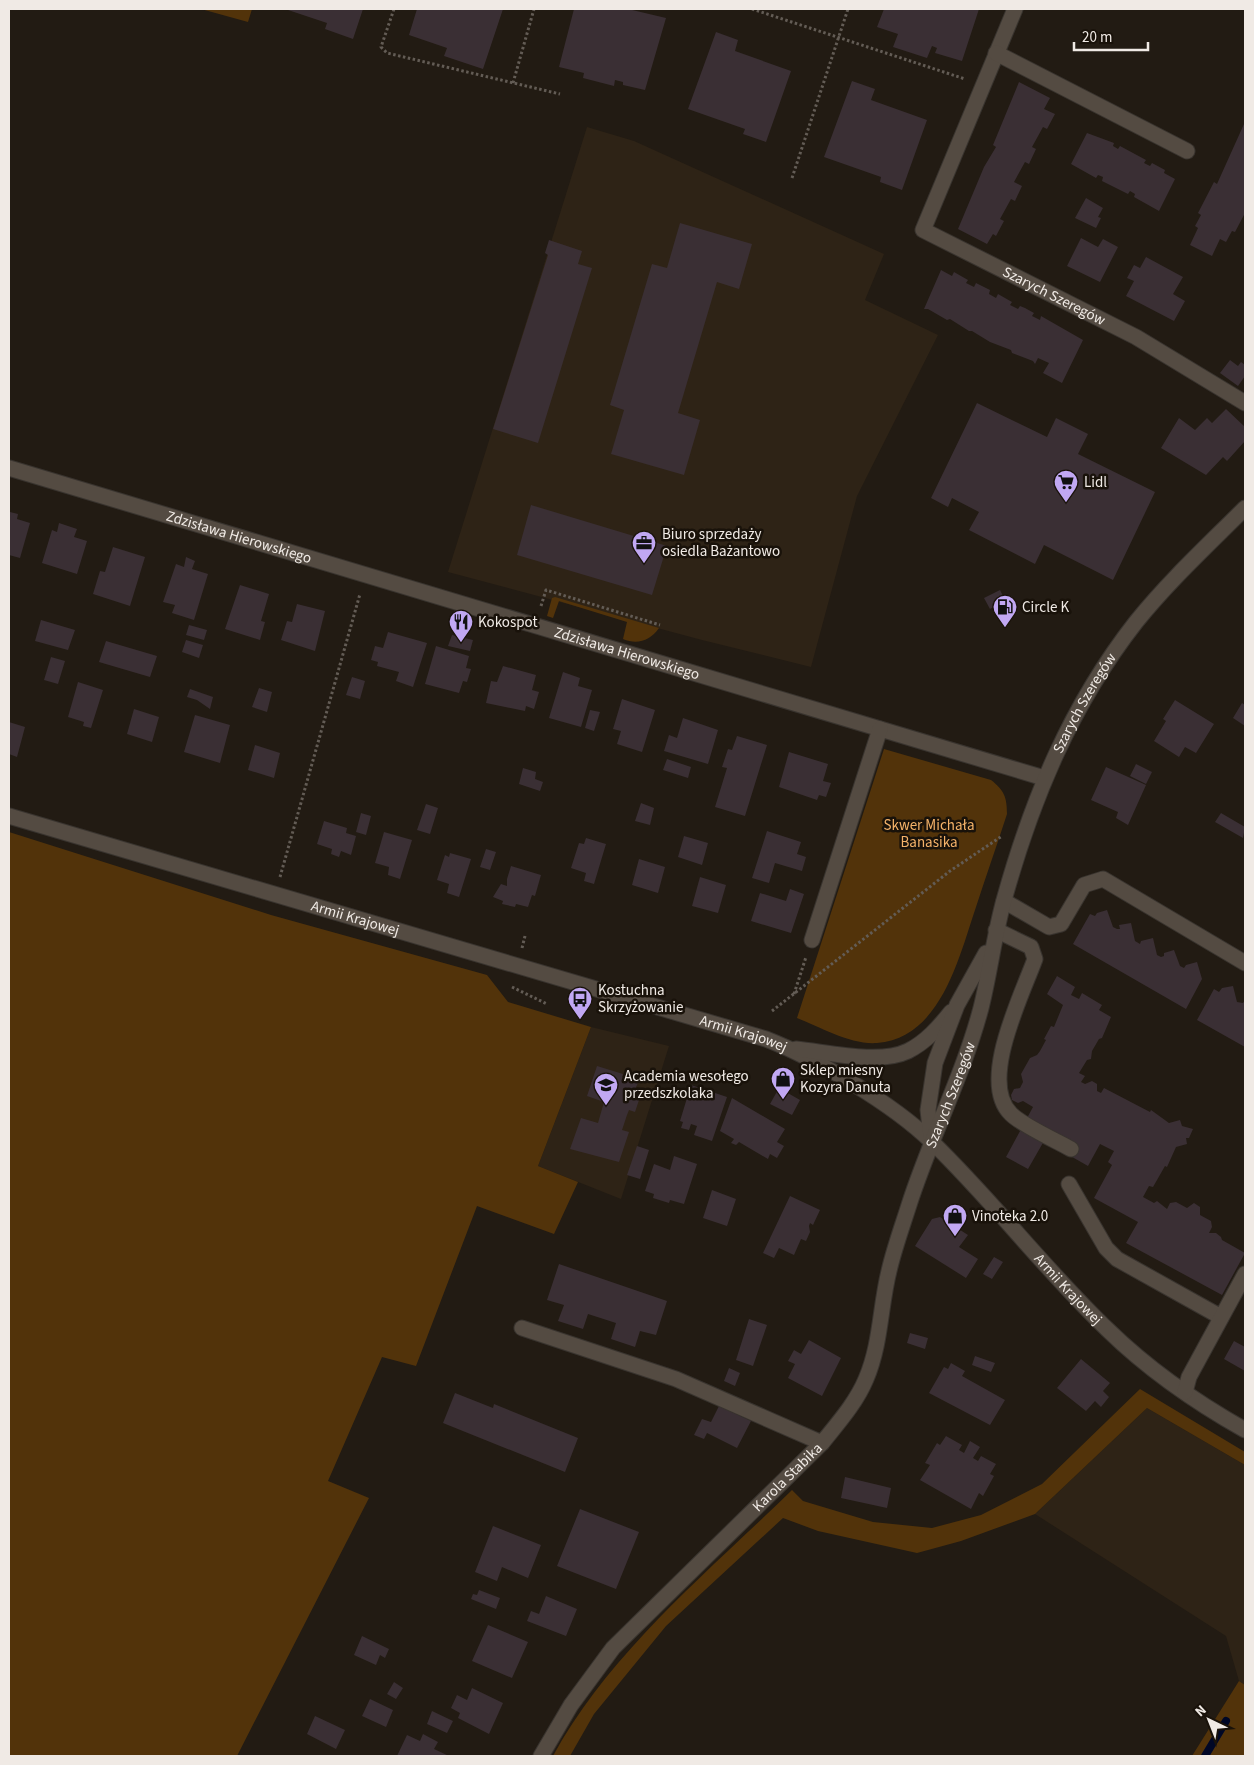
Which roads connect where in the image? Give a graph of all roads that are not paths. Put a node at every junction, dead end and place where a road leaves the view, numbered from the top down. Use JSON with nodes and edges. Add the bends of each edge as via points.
{"nodes":[{"id":1,"x":1015,"y":9,"type":"edge"},
{"id":2,"x":996,"y":53,"type":"junction"},
{"id":3,"x":1187,"y":151,"type":"dead end"},
{"id":4,"x":1245,"y":403,"type":"edge"},
{"id":5,"x":9,"y":468,"type":"edge"},
{"id":6,"x":1245,"y":508,"type":"edge"},
{"id":7,"x":880,"y":728,"type":"junction"},
{"id":8,"x":1044,"y":778,"type":"junction"},
{"id":9,"x":9,"y":816,"type":"edge"},
{"id":10,"x":1004,"y":901,"type":"junction"},
{"id":11,"x":995,"y":936,"type":"junction"},
{"id":12,"x":812,"y":940,"type":"road end"},
{"id":13,"x":1245,"y":963,"type":"edge"},
{"id":14,"x":957,"y":1005,"type":"junction"},
{"id":15,"x":789,"y":1048,"type":"junction"},
{"id":16,"x":932,"y":1141,"type":"junction"},
{"id":17,"x":1071,"y":1149,"type":"dead end"},
{"id":18,"x":1069,"y":1184,"type":"dead end"},
{"id":19,"x":1245,"y":1274,"type":"edge"},
{"id":20,"x":1220,"y":1317,"type":"junction"},
{"id":21,"x":522,"y":1328,"type":"dead end"},
{"id":22,"x":1185,"y":1392,"type":"junction"},
{"id":23,"x":1245,"y":1430,"type":"edge"},
{"id":24,"x":822,"y":1444,"type":"junction"},
{"id":25,"x":540,"y":1756,"type":"edge"}],
"edges":[{"from":1,"to":2,"type":"street"},
{"from":2,"to":3,"type":"street"},
{"from":2,"to":4,"type":"street","name":"Szarych Szeregów","via":[[923,230],[1136,337]]},
{"from":5,"to":7,"type":"street","name":"Zdzisława Hierowskiego"},
{"from":6,"to":8,"type":"street","name":"Szarych Szeregów","via":[[1171,582],[1127,634],[1088,690]]},
{"from":7,"to":8,"type":"street","name":"Zdzisława Hierowskiego"},
{"from":7,"to":12,"type":"street"},
{"from":8,"to":10,"type":"street","name":"Szarych Szeregów"},
{"from":9,"to":15,"type":"street","name":"Armii Krajowej"},
{"from":10,"to":11,"type":"street","name":"Szarych Szeregów"},
{"from":10,"to":13,"type":"street","via":[[1049,927],[1061,924],[1084,885],[1103,879]]},
{"from":11,"to":14,"type":"street","name":"Szarych Szeregów"},
{"from":11,"to":16,"type":"street","name":"Szarych Szeregów","via":[[981,1007]]},
{"from":11,"to":17,"type":"street","via":[[1031,947],[1035,959],[1000,1054],[1001,1100],[1012,1115]]},
{"from":14,"to":15,"type":"street","name":"Szarych Szeregów","via":[[922,1042],[906,1052],[871,1057]]},
{"from":14,"to":16,"type":"street","name":"Szarych Szeregów","via":[[933,1069],[928,1110]]},
{"from":15,"to":16,"type":"street","name":"Armii Krajowej","via":[[890,1108]]},
{"from":16,"to":22,"type":"street","name":"Armii Krajowej","via":[[1108,1331]]},
{"from":16,"to":24,"type":"street","name":"Karola Stabika","via":[[888,1272],[879,1337],[866,1378],[850,1408]]},
{"from":18,"to":20,"type":"street","via":[[1106,1248],[1117,1259]]},
{"from":19,"to":20,"type":"street"},
{"from":20,"to":22,"type":"street","via":[[1189,1377]]},
{"from":21,"to":24,"type":"street","via":[[676,1379]]},
{"from":22,"to":23,"type":"street","name":"Armii Krajowej"},
{"from":24,"to":25,"type":"street","name":"Karola Stabika","via":[[613,1648],[571,1705]]}]}
